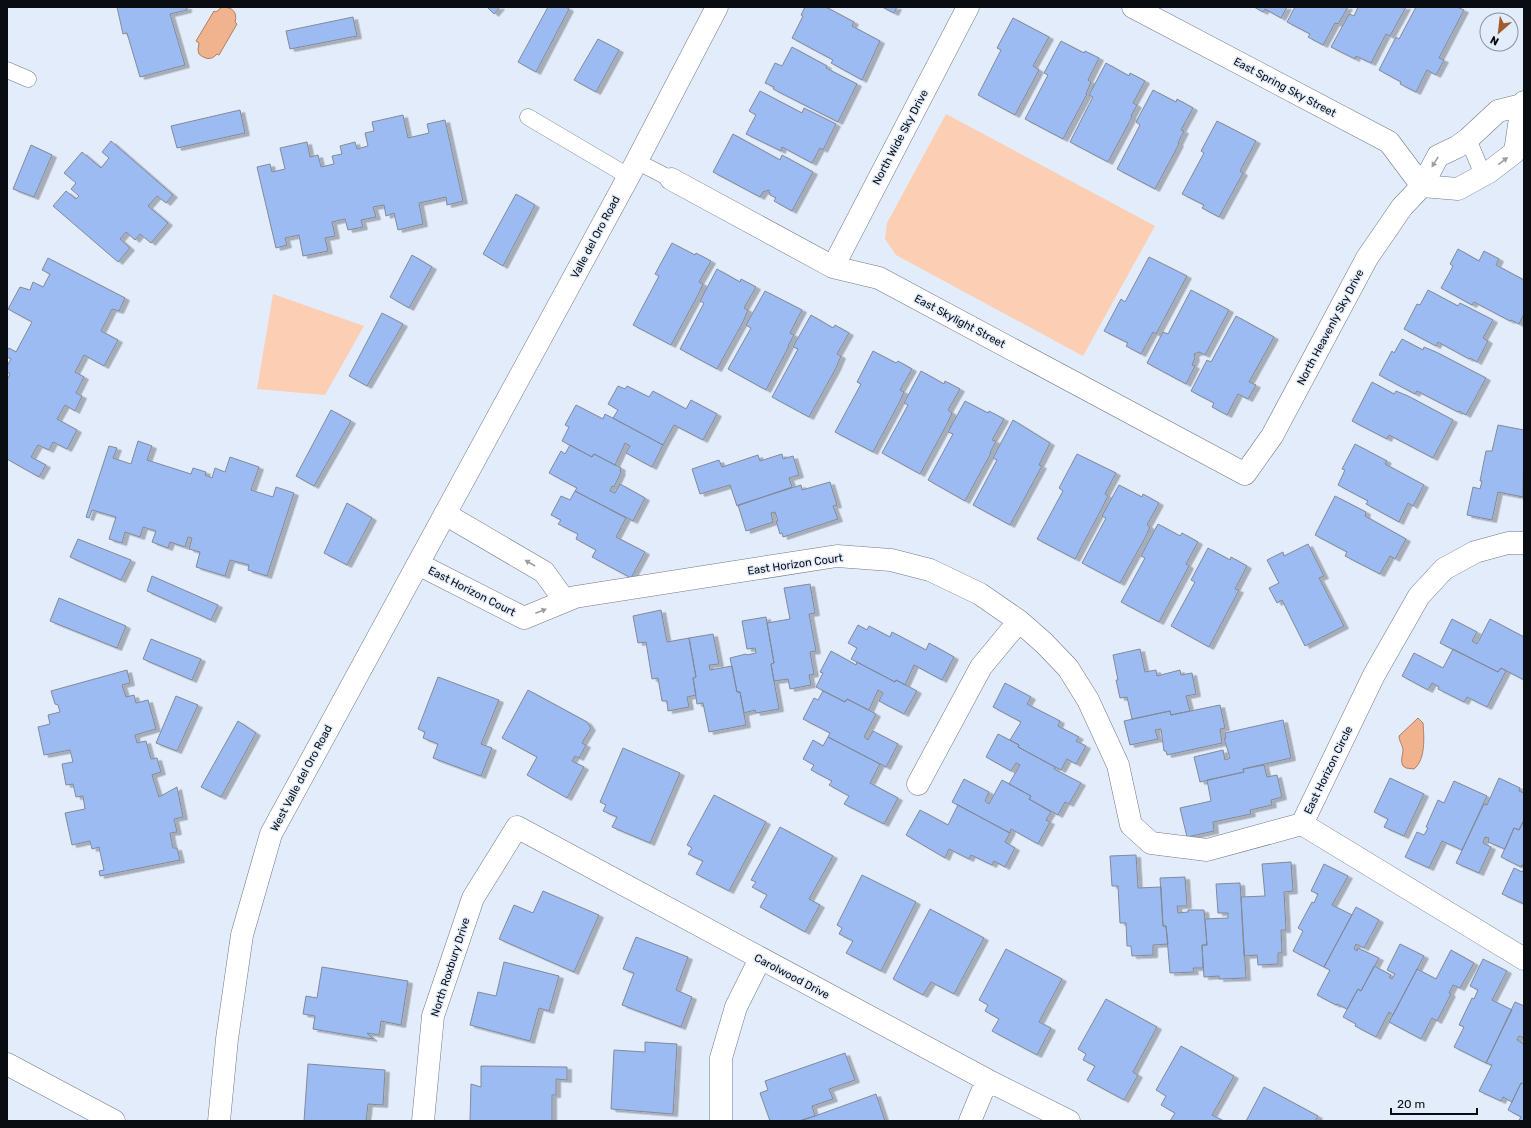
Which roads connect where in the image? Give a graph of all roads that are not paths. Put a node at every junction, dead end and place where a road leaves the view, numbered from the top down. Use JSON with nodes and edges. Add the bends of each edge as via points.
{"nodes":[{"id":1,"x":717,"y":7,"type":"edge"},
{"id":2,"x":968,"y":7,"type":"edge"},
{"id":3,"x":1133,"y":7,"type":"edge"},
{"id":4,"x":7,"y":70,"type":"edge"},
{"id":5,"x":28,"y":79,"type":"dead end"},
{"id":6,"x":1523,"y":104,"type":"edge"},
{"id":7,"x":528,"y":116,"type":"dead end"},
{"id":8,"x":1468,"y":139,"type":"junction"},
{"id":9,"x":632,"y":169,"type":"junction"},
{"id":10,"x":1483,"y":175,"type":"junction"},
{"id":11,"x":670,"y":179,"type":"joint"},
{"id":12,"x":1422,"y":186,"type":"junction"},
{"id":13,"x":833,"y":267,"type":"junction"},
{"id":14,"x":471,"y":466,"type":"joint"},
{"id":15,"x":1245,"y":474,"type":"joint"},
{"id":16,"x":445,"y":514,"type":"junction"},
{"id":17,"x":1524,"y":543,"type":"edge"},
{"id":18,"x":418,"y":564,"type":"junction"},
{"id":19,"x":565,"y":601,"type":"junction"},
{"id":20,"x":1019,"y":621,"type":"junction"},
{"id":21,"x":918,"y":784,"type":"dead end"},
{"id":22,"x":1302,"y":824,"type":"junction"},
{"id":23,"x":518,"y":827,"type":"joint"},
{"id":24,"x":760,"y":959,"type":"junction"},
{"id":25,"x":1524,"y":959,"type":"edge"},
{"id":26,"x":7,"y":1064,"type":"edge"},
{"id":27,"x":987,"y":1080,"type":"junction"},
{"id":28,"x":114,"y":1121,"type":"edge"},
{"id":29,"x":219,"y":1121,"type":"edge"},
{"id":30,"x":423,"y":1121,"type":"edge"},
{"id":31,"x":721,"y":1121,"type":"edge"},
{"id":32,"x":970,"y":1121,"type":"edge"},
{"id":33,"x":1069,"y":1121,"type":"edge"}],
"edges":[{"from":1,"to":9,"type":"street","name":"Valle del Oro Road"},
{"from":2,"to":13,"type":"street","name":"North Wide Sky Drive"},
{"from":3,"to":12,"type":"street","name":"East Spring Sky Street","via":[[1389,142]]},
{"from":4,"to":5,"type":"lane"},
{"from":6,"to":8,"type":"street","name":"North Heavenly Sky Drive","via":[[1498,111]]},
{"from":10,"to":6,"type":"street","name":"North Heavenly Sky Drive","one_way":true,"via":[[1515,152]]},
{"from":7,"to":9,"type":"lane"},
{"from":8,"to":10,"type":"lane"},
{"from":8,"to":12,"type":"street","name":"North Heavenly Sky Drive","one_way":true,"via":[[1438,156]]},
{"from":9,"to":11,"type":"lane"},
{"from":9,"to":14,"type":"street","name":"Valle del Oro Road"},
{"from":10,"to":12,"type":"street","name":"North Heavenly Sky Drive","via":[[1458,189]]},
{"from":11,"to":13,"type":"street","name":"East Skylight Street"},
{"from":12,"to":15,"type":"street","name":"North Heavenly Sky Drive","via":[[1402,207],[1368,258],[1272,436]]},
{"from":13,"to":15,"type":"street","name":"East Skylight Street","via":[[879,278]]},
{"from":14,"to":16,"type":"street","name":"West Valle del Oro Road"},
{"from":16,"to":18,"type":"street","name":"West Valle del Oro Road"},
{"from":19,"to":16,"type":"street","one_way":true,"via":[[544,572]]},
{"from":17,"to":22,"type":"street","name":"East Horizon Circle","via":[[1508,543],[1475,552],[1444,569],[1419,596],[1374,675]]},
{"from":18,"to":19,"type":"street","name":"East Horizon Court","one_way":true,"via":[[524,618]]},
{"from":18,"to":29,"type":"street","name":"West Valle del Oro Road","via":[[271,834],[242,935],[227,1039]]},
{"from":19,"to":20,"type":"street","name":"East Horizon Court","via":[[837,556],[892,560],[930,570],[980,594]]},
{"from":20,"to":21,"type":"street","via":[[981,668]]},
{"from":20,"to":22,"type":"street","name":"East Horizon Court","via":[[1068,668],[1088,700],[1118,765],[1131,825],[1151,843],[1207,850]]},
{"from":22,"to":25,"type":"street","name":"East Horizon Circle"},
{"from":23,"to":24,"type":"street","name":"Carolwood Drive"},
{"from":23,"to":30,"type":"street","name":"North Roxbury Drive","via":[[473,898],[433,1016]]},
{"from":24,"to":27,"type":"street","name":"Carolwood Drive"},
{"from":24,"to":31,"type":"street","via":[[736,1007],[721,1058]]},
{"from":26,"to":28,"type":"street"},
{"from":27,"to":32,"type":"street"},
{"from":27,"to":33,"type":"street","name":"Carolwood Drive"}]}
